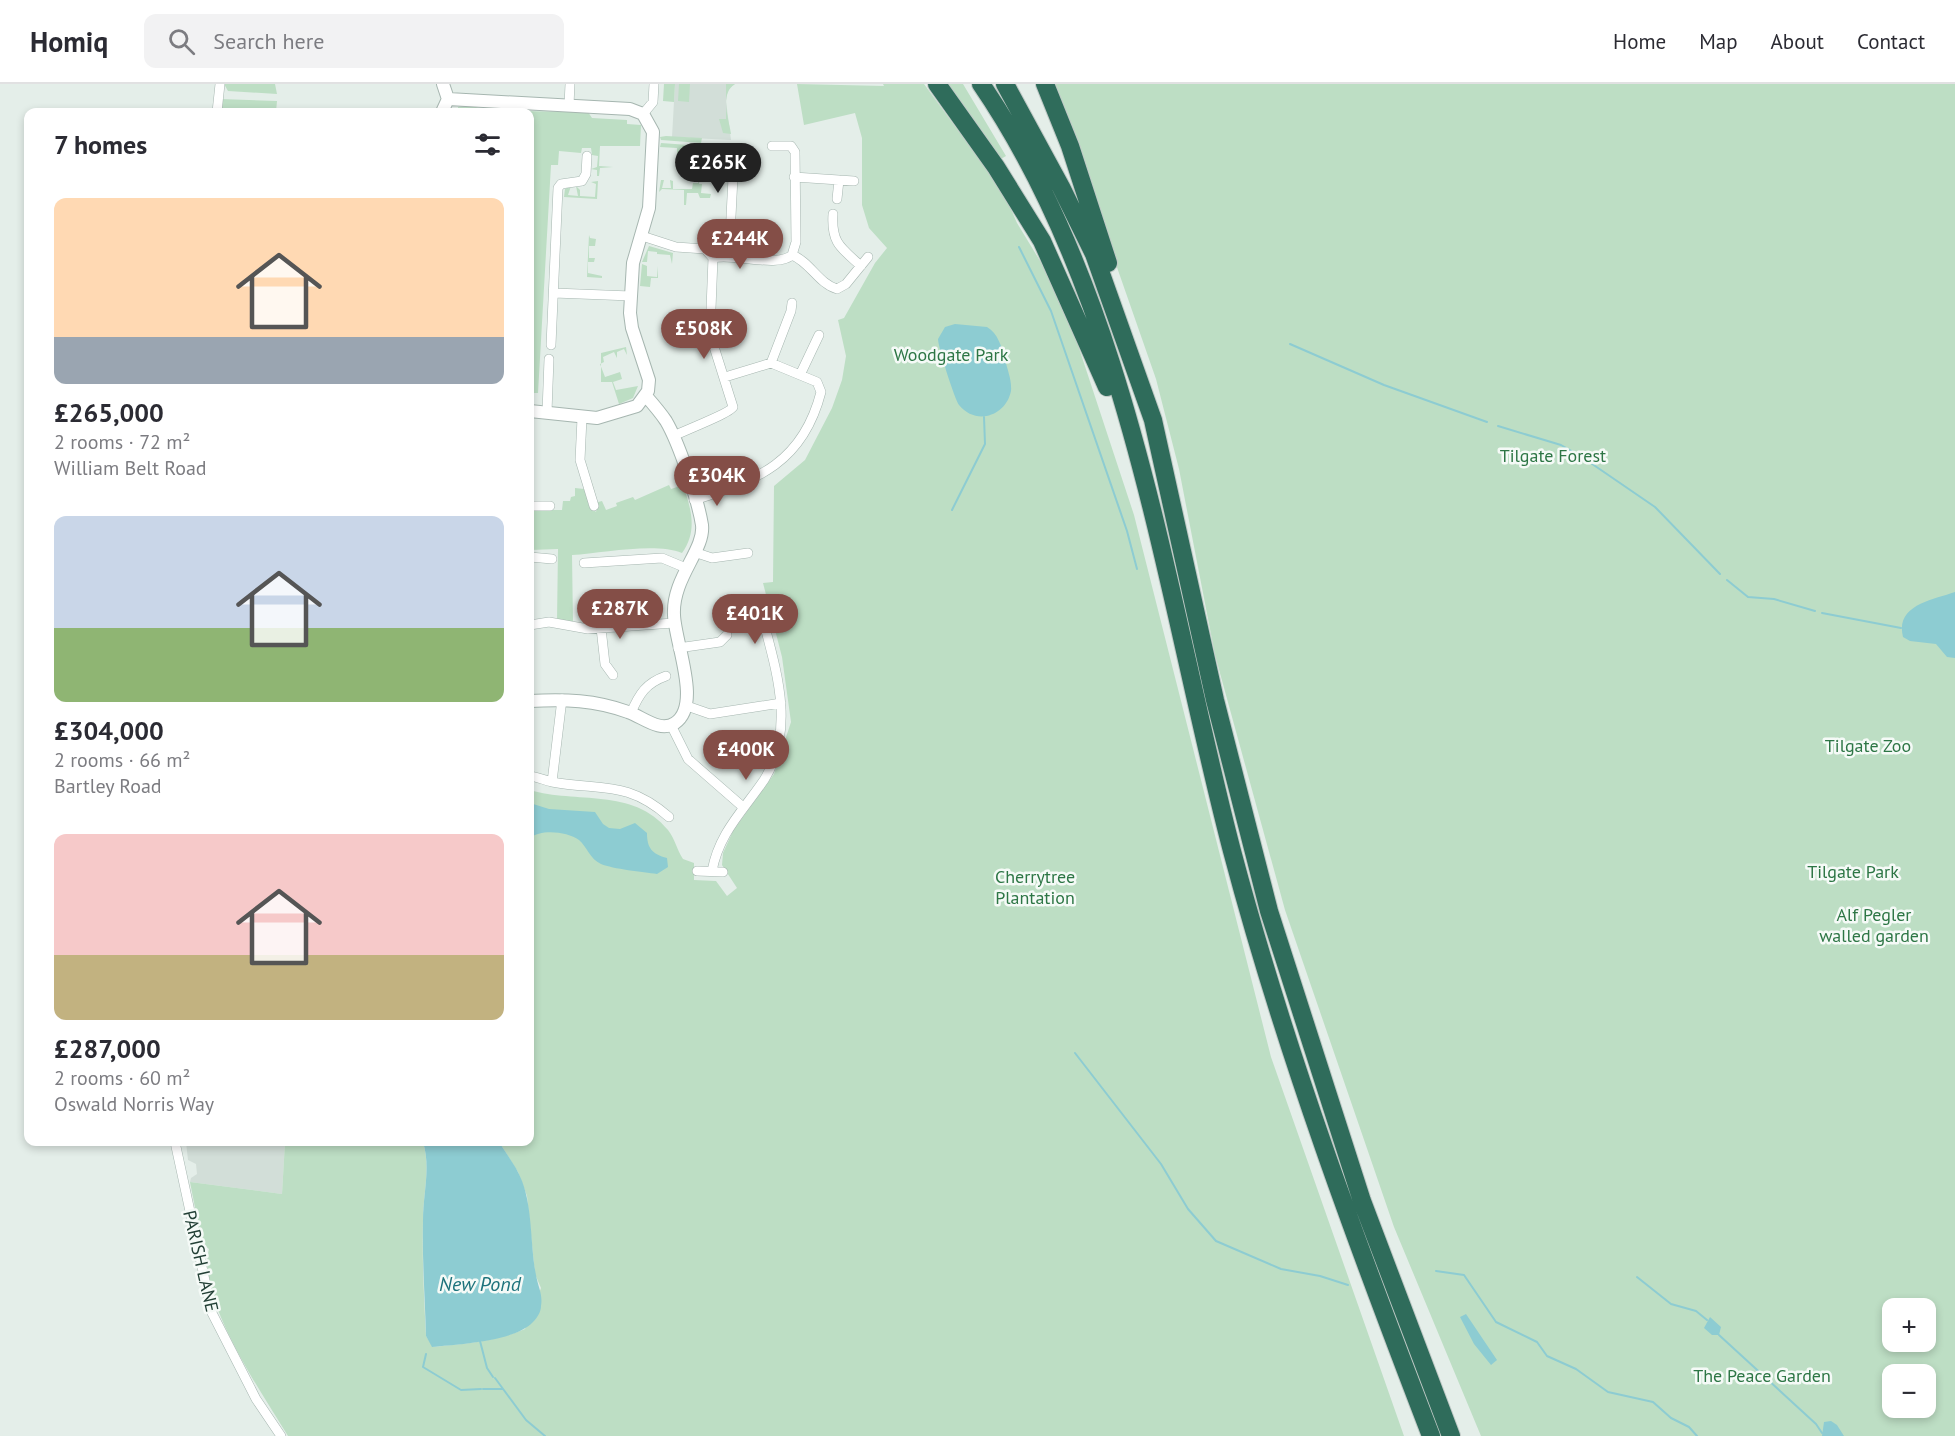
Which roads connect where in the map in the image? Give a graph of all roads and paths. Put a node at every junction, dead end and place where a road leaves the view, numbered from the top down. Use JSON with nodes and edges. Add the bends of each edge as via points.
{"nodes":[{"id":1,"x":220,"y":84,"type":"edge"},
{"id":2,"x":443,"y":84,"type":"edge"},
{"id":3,"x":570,"y":84,"type":"edge"},
{"id":4,"x":654,"y":84,"type":"edge"},
{"id":5,"x":937,"y":84,"type":"edge"},
{"id":6,"x":981,"y":84,"type":"edge"},
{"id":7,"x":1005,"y":84,"type":"edge"},
{"id":8,"x":1045,"y":84,"type":"edge"},
{"id":9,"x":448,"y":99,"type":"junction"},
{"id":10,"x":569,"y":105,"type":"junction"},
{"id":11,"x":217,"y":108,"type":"edge"},
{"id":12,"x":444,"y":108,"type":"edge"},
{"id":13,"x":643,"y":114,"type":"junction"},
{"id":14,"x":772,"y":146,"type":"dead end"},
{"id":15,"x":586,"y":156,"type":"dead end"},
{"id":16,"x":733,"y":177,"type":"dead end"},
{"id":17,"x":794,"y":177,"type":"junction"},
{"id":18,"x":838,"y":180,"type":"junction"},
{"id":19,"x":854,"y":181,"type":"dead end"},
{"id":20,"x":837,"y":199,"type":"dead end"},
{"id":21,"x":833,"y":214,"type":"dead end"},
{"id":22,"x":642,"y":236,"type":"junction"},
{"id":23,"x":792,"y":255,"type":"junction"},
{"id":24,"x":729,"y":256,"type":"junction"},
{"id":25,"x":868,"y":257,"type":"dead end"},
{"id":26,"x":713,"y":258,"type":"junction"},
{"id":27,"x":861,"y":266,"type":"junction"},
{"id":28,"x":554,"y":292,"type":"junction"},
{"id":29,"x":631,"y":296,"type":"junction"},
{"id":30,"x":792,"y":303,"type":"dead end"},
{"id":31,"x":819,"y":334,"type":"dead end"},
{"id":32,"x":551,"y":345,"type":"dead end"},
{"id":33,"x":549,"y":359,"type":"dead end"},
{"id":34,"x":771,"y":363,"type":"junction"},
{"id":35,"x":800,"y":375,"type":"junction"},
{"id":36,"x":725,"y":377,"type":"junction"},
{"id":37,"x":646,"y":396,"type":"junction"},
{"id":38,"x":534,"y":411,"type":"edge"},
{"id":39,"x":547,"y":412,"type":"junction"},
{"id":40,"x":582,"y":418,"type":"junction"},
{"id":41,"x":1154,"y":420,"type":"junction"},
{"id":42,"x":673,"y":436,"type":"junction"},
{"id":43,"x":1146,"y":491,"type":"junction"},
{"id":44,"x":694,"y":500,"type":"junction"},
{"id":45,"x":534,"y":506,"type":"edge"},
{"id":46,"x":550,"y":506,"type":"dead end"},
{"id":47,"x":594,"y":506,"type":"dead end"},
{"id":48,"x":694,"y":552,"type":"junction"},
{"id":49,"x":748,"y":553,"type":"dead end"},
{"id":50,"x":534,"y":557,"type":"edge"},
{"id":51,"x":552,"y":559,"type":"dead end"},
{"id":52,"x":584,"y":563,"type":"dead end"},
{"id":53,"x":686,"y":568,"type":"junction"},
{"id":54,"x":758,"y":600,"type":"dead end"},
{"id":55,"x":674,"y":623,"type":"junction"},
{"id":56,"x":534,"y":624,"type":"edge"},
{"id":57,"x":601,"y":628,"type":"junction"},
{"id":58,"x":727,"y":635,"type":"dead end"},
{"id":59,"x":678,"y":648,"type":"junction"},
{"id":60,"x":613,"y":675,"type":"dead end"},
{"id":61,"x":666,"y":676,"type":"dead end"},
{"id":62,"x":565,"y":699,"type":"junction"},
{"id":63,"x":534,"y":701,"type":"edge"},
{"id":64,"x":781,"y":703,"type":"junction"},
{"id":65,"x":687,"y":706,"type":"junction"},
{"id":66,"x":631,"y":713,"type":"junction"},
{"id":67,"x":671,"y":725,"type":"junction"},
{"id":68,"x":534,"y":777,"type":"edge"},
{"id":69,"x":552,"y":782,"type":"junction"},
{"id":70,"x":744,"y":807,"type":"junction"},
{"id":71,"x":669,"y":817,"type":"dead end"},
{"id":72,"x":698,"y":871,"type":"dead end"},
{"id":73,"x":712,"y":871,"type":"junction"},
{"id":74,"x":723,"y":872,"type":"dead end"},
{"id":75,"x":176,"y":1146,"type":"edge"},
{"id":76,"x":281,"y":1436,"type":"edge"},
{"id":77,"x":1431,"y":1436,"type":"edge"},
{"id":78,"x":1451,"y":1436,"type":"edge"}],
"edges":[{"from":1,"to":11,"type":"street"},
{"from":2,"to":9,"type":"street"},
{"from":3,"to":10,"type":"street"},
{"from":4,"to":13,"type":"street","via":[[653,102]]},
{"from":5,"to":43,"type":"highway","via":[[1042,241],[1090,345]]},
{"from":6,"to":43,"type":"highway","via":[[1052,212],[1083,285],[1109,358]]},
{"from":7,"to":41,"type":"highway","via":[[1094,254]]},
{"from":8,"to":41,"type":"highway","via":[[1099,231]]},
{"from":9,"to":10,"type":"street"},
{"from":9,"to":12,"type":"street"},
{"from":10,"to":13,"type":"street","via":[[630,109]]},
{"from":13,"to":22,"type":"street","via":[[653,132],[650,208]]},
{"from":14,"to":17,"type":"street","via":[[791,146]]},
{"from":15,"to":28,"type":"street","via":[[582,181],[559,186]]},
{"from":16,"to":24,"type":"street"},
{"from":17,"to":18,"type":"street"},
{"from":17,"to":23,"type":"street","via":[[796,242]]},
{"from":18,"to":19,"type":"street"},
{"from":18,"to":20,"type":"street"},
{"from":21,"to":27,"type":"street","via":[[836,242]]},
{"from":22,"to":26,"type":"street","via":[[676,247],[705,249]]},
{"from":22,"to":29,"type":"street","via":[[633,263]]},
{"from":23,"to":24,"type":"street","via":[[780,260]]},
{"from":23,"to":27,"type":"street","via":[[834,289],[843,287]]},
{"from":24,"to":26,"type":"street"},
{"from":25,"to":27,"type":"street"},
{"from":26,"to":36,"type":"street","via":[[710,334]]},
{"from":28,"to":29,"type":"street"},
{"from":28,"to":32,"type":"street"},
{"from":29,"to":37,"type":"street","via":[[632,328],[649,380]]},
{"from":30,"to":34,"type":"street"},
{"from":31,"to":35,"type":"street"},
{"from":33,"to":39,"type":"street"},
{"from":34,"to":35,"type":"street"},
{"from":34,"to":36,"type":"street"},
{"from":35,"to":44,"type":"street","via":[[819,384],[821,392],[806,430],[793,450],[750,481]]},
{"from":36,"to":42,"type":"street","via":[[731,411]]},
{"from":37,"to":40,"type":"street","via":[[632,408]]},
{"from":37,"to":42,"type":"street"},
{"from":38,"to":39,"type":"street"},
{"from":39,"to":40,"type":"street"},
{"from":40,"to":47,"type":"street","via":[[580,460]]},
{"from":41,"to":78,"type":"highway","via":[[1215,700],[1269,911],[1362,1201]]},
{"from":42,"to":44,"type":"street"},
{"from":43,"to":77,"type":"highway","via":[[1203,739],[1283,1026],[1345,1211]]},
{"from":44,"to":48,"type":"street","via":[[702,532]]},
{"from":45,"to":46,"type":"street"},
{"from":48,"to":49,"type":"street","via":[[712,558]]},
{"from":48,"to":53,"type":"street"},
{"from":50,"to":51,"type":"street"},
{"from":52,"to":53,"type":"street","via":[[662,558]]},
{"from":53,"to":55,"type":"street","via":[[675,592]]},
{"from":54,"to":64,"type":"street"},
{"from":55,"to":57,"type":"street"},
{"from":55,"to":59,"type":"street"},
{"from":56,"to":57,"type":"street","via":[[549,622],[573,628]]},
{"from":57,"to":60,"type":"street","via":[[606,667]]},
{"from":58,"to":59,"type":"street","via":[[720,642]]},
{"from":59,"to":65,"type":"street","via":[[688,691]]},
{"from":61,"to":66,"type":"street","via":[[643,689]]},
{"from":62,"to":63,"type":"street"},
{"from":62,"to":66,"type":"street"},
{"from":62,"to":69,"type":"street"},
{"from":64,"to":65,"type":"street","via":[[710,714]]},
{"from":64,"to":70,"type":"street","via":[[781,734],[772,764]]},
{"from":65,"to":67,"type":"street","via":[[683,716]]},
{"from":66,"to":67,"type":"street","via":[[656,725]]},
{"from":67,"to":70,"type":"street","via":[[688,759]]},
{"from":68,"to":69,"type":"street"},
{"from":69,"to":71,"type":"street","via":[[635,793]]},
{"from":70,"to":73,"type":"street","via":[[721,839]]},
{"from":72,"to":73,"type":"street"},
{"from":73,"to":74,"type":"street"},
{"from":75,"to":76,"type":"street","name":"PARISH LANE","via":[[212,1313],[256,1399]]}]}
